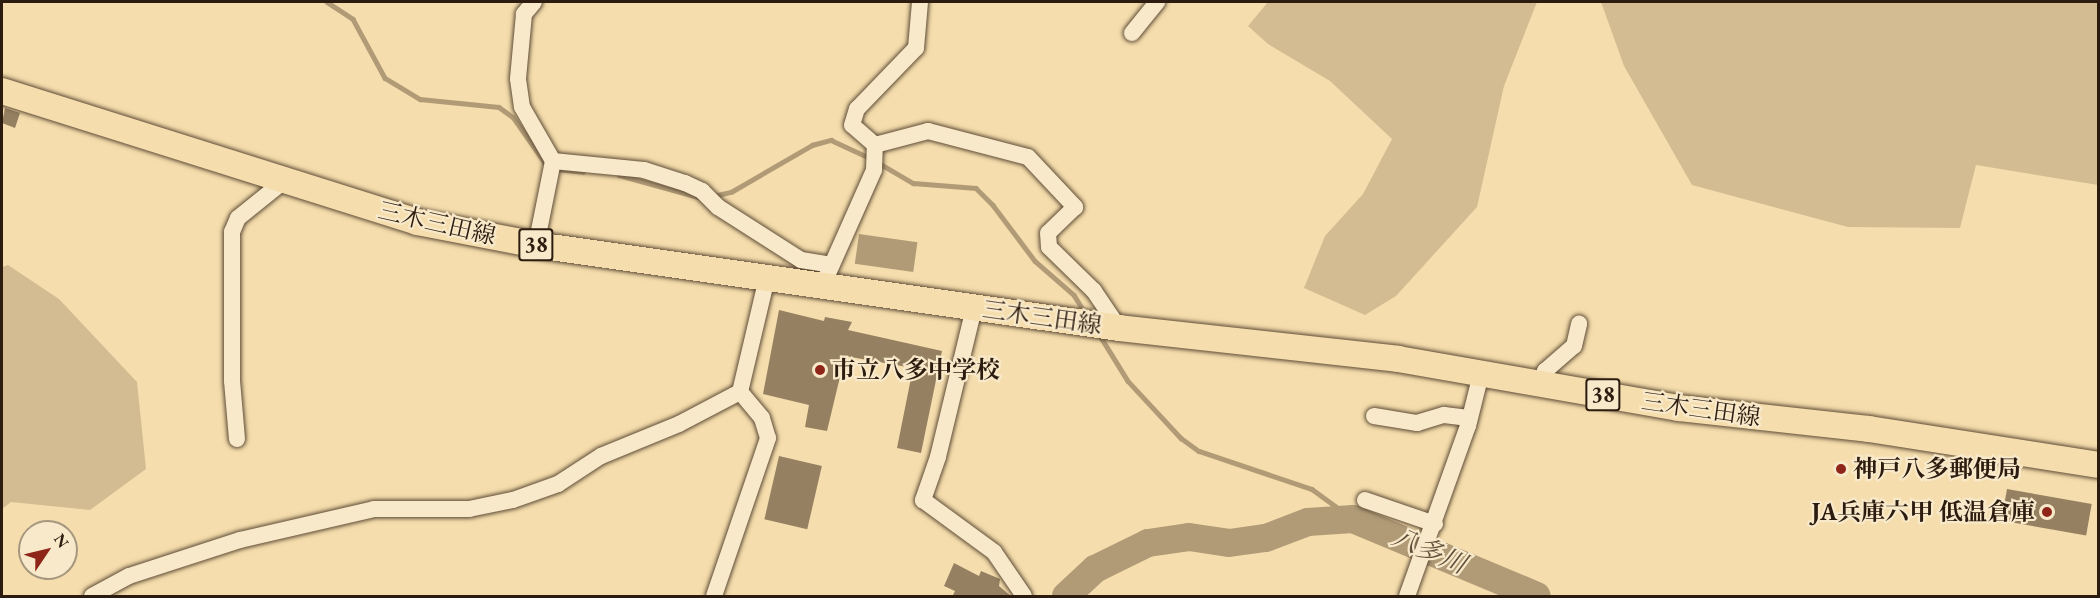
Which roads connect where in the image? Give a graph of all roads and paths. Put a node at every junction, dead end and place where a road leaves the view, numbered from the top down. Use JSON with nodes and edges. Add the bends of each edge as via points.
{"nodes":[{"id":1,"x":534,"y":2,"type":"edge"},
{"id":2,"x":920,"y":2,"type":"edge"},
{"id":3,"x":1157,"y":2,"type":"edge"},
{"id":4,"x":1132,"y":33,"type":"dead end"},
{"id":5,"x":2,"y":91,"type":"edge"},
{"id":6,"x":875,"y":145,"type":"junction"},
{"id":7,"x":553,"y":161,"type":"junction"},
{"id":8,"x":284,"y":180,"type":"junction"},
{"id":9,"x":536,"y":245,"type":"junction"},
{"id":10,"x":827,"y":276,"type":"junction"},
{"id":11,"x":767,"y":278,"type":"junction"},
{"id":12,"x":974,"y":308,"type":"junction"},
{"id":13,"x":1579,"y":324,"type":"dead end"},
{"id":14,"x":1105,"y":326,"type":"junction"},
{"id":15,"x":1481,"y":374,"type":"junction"},
{"id":16,"x":1540,"y":384,"type":"junction"},
{"id":17,"x":740,"y":392,"type":"junction"},
{"id":18,"x":1374,"y":416,"type":"dead end"},
{"id":19,"x":1469,"y":418,"type":"junction"},
{"id":20,"x":237,"y":439,"type":"dead end"},
{"id":21,"x":2098,"y":465,"type":"edge"},
{"id":22,"x":1365,"y":500,"type":"dead end"},
{"id":23,"x":1433,"y":529,"type":"junction"},
{"id":24,"x":92,"y":597,"type":"edge"},
{"id":25,"x":714,"y":597,"type":"edge"},
{"id":26,"x":1024,"y":597,"type":"edge"},
{"id":27,"x":1407,"y":597,"type":"edge"}],
"edges":[{"from":1,"to":7,"type":"street","via":[[524,14],[518,79],[522,107]]},
{"from":2,"to":6,"type":"street","via":[[916,48],[857,109],[852,125]]},
{"from":3,"to":4,"type":"street"},
{"from":5,"to":8,"type":"main road","name":"三木三田線","number":"38"},
{"from":6,"to":10,"type":"street","via":[[874,170]]},
{"from":6,"to":14,"type":"street","via":[[927,130],[1028,157],[1075,207],[1048,233],[1049,247],[1094,291]]},
{"from":7,"to":9,"type":"street"},
{"from":7,"to":10,"type":"street","via":[[644,170],[702,190],[718,207]]},
{"from":8,"to":9,"type":"main road","name":"三木三田線","number":"38","via":[[417,222]]},
{"from":8,"to":20,"type":"street","via":[[238,218],[232,232],[232,381]]},
{"from":9,"to":11,"type":"main road","name":"三木三田線","number":"38"},
{"from":10,"to":11,"type":"main road","name":"三木三田線","number":"38"},
{"from":10,"to":12,"type":"main road","name":"三木三田線","number":"38"},
{"from":11,"to":17,"type":"street"},
{"from":12,"to":14,"type":"main road","name":"三木三田線","number":"38"},
{"from":12,"to":26,"type":"street","via":[[938,457],[922,500],[994,552]]},
{"from":13,"to":16,"type":"street","via":[[1574,346],[1545,371]]},
{"from":14,"to":15,"type":"main road","name":"三木三田線","number":"38","via":[[1398,359]]},
{"from":15,"to":16,"type":"main road","name":"三木三田線","number":"38"},
{"from":15,"to":19,"type":"street"},
{"from":16,"to":21,"type":"main road","name":"三木三田線","number":"38","via":[[1679,408],[1869,429]]},
{"from":17,"to":24,"type":"street","via":[[679,424],[601,456],[558,484],[513,500],[469,508],[374,509],[240,540],[129,576]]},
{"from":17,"to":25,"type":"street","via":[[762,418],[768,438]]},
{"from":18,"to":19,"type":"street","via":[[1417,423],[1444,415]]},
{"from":19,"to":23,"type":"street"},
{"from":22,"to":23,"type":"street"},
{"from":23,"to":27,"type":"street"}]}
